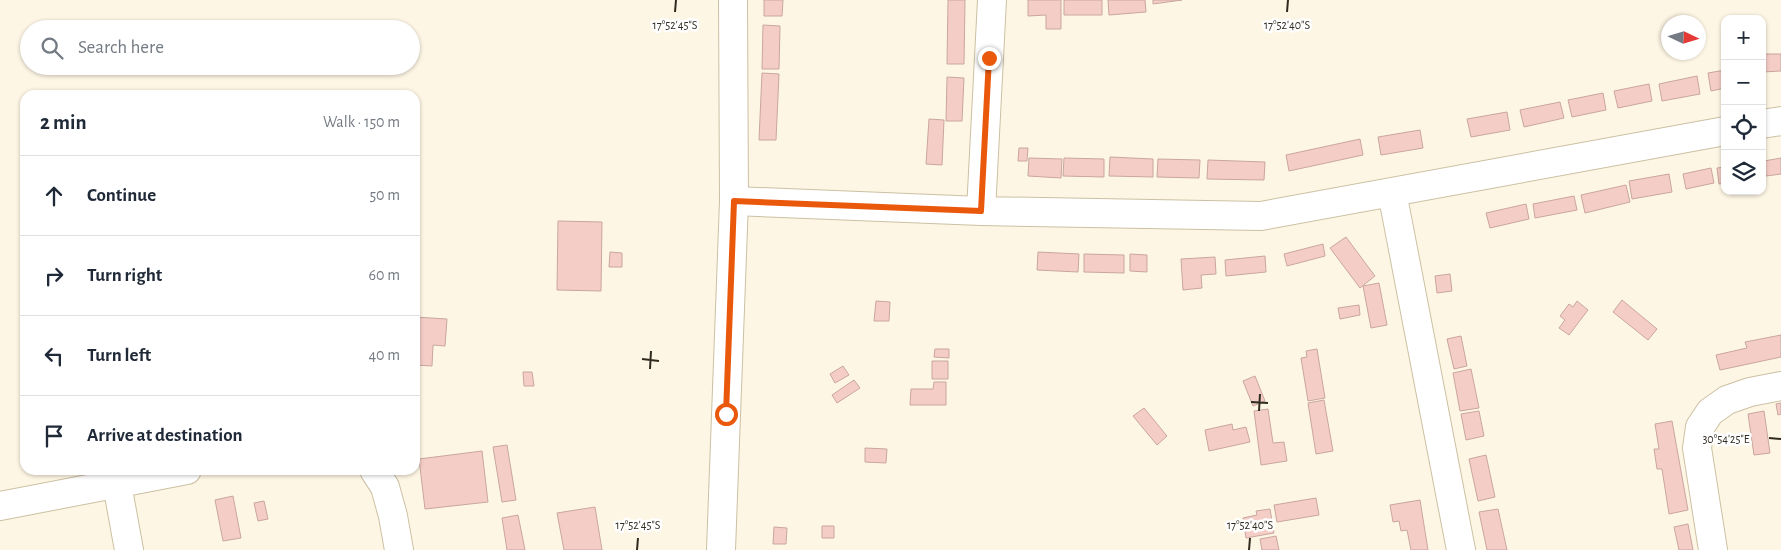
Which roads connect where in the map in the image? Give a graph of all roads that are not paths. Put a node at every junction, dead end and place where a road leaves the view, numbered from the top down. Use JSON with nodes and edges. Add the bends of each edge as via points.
{"nodes":[{"id":1,"x":733,"y":0,"type":"edge"},
{"id":2,"x":992,"y":0,"type":"edge"},
{"id":3,"x":1781,"y":121,"type":"edge"},
{"id":4,"x":1766,"y":123,"type":"edge"},
{"id":5,"x":1721,"y":132,"type":"edge"},
{"id":6,"x":1392,"y":192,"type":"junction"},
{"id":7,"x":734,"y":201,"type":"junction"},
{"id":8,"x":981,"y":211,"type":"junction"},
{"id":9,"x":1781,"y":386,"type":"edge"},
{"id":10,"x":162,"y":475,"type":"edge"},
{"id":11,"x":377,"y":475,"type":"edge"},
{"id":12,"x":118,"y":484,"type":"junction"},
{"id":13,"x":0,"y":506,"type":"edge"},
{"id":14,"x":129,"y":550,"type":"edge"},
{"id":15,"x":399,"y":550,"type":"edge"},
{"id":16,"x":721,"y":550,"type":"edge"},
{"id":17,"x":1462,"y":550,"type":"edge"},
{"id":18,"x":1714,"y":550,"type":"edge"}],
"edges":[{"from":1,"to":7,"type":"street"},
{"from":2,"to":8,"type":"street"},
{"from":3,"to":4,"type":"street"},
{"from":5,"to":6,"type":"street"},
{"from":6,"to":8,"type":"street","via":[[1261,216]]},
{"from":6,"to":17,"type":"street"},
{"from":7,"to":8,"type":"street"},
{"from":7,"to":16,"type":"street"},
{"from":9,"to":18,"type":"street","via":[[1727,400],[1710,412],[1700,427],[1696,448]]},
{"from":10,"to":12,"type":"street"},
{"from":11,"to":15,"type":"street","via":[[385,487]]},
{"from":12,"to":13,"type":"street"},
{"from":12,"to":14,"type":"street"}]}
